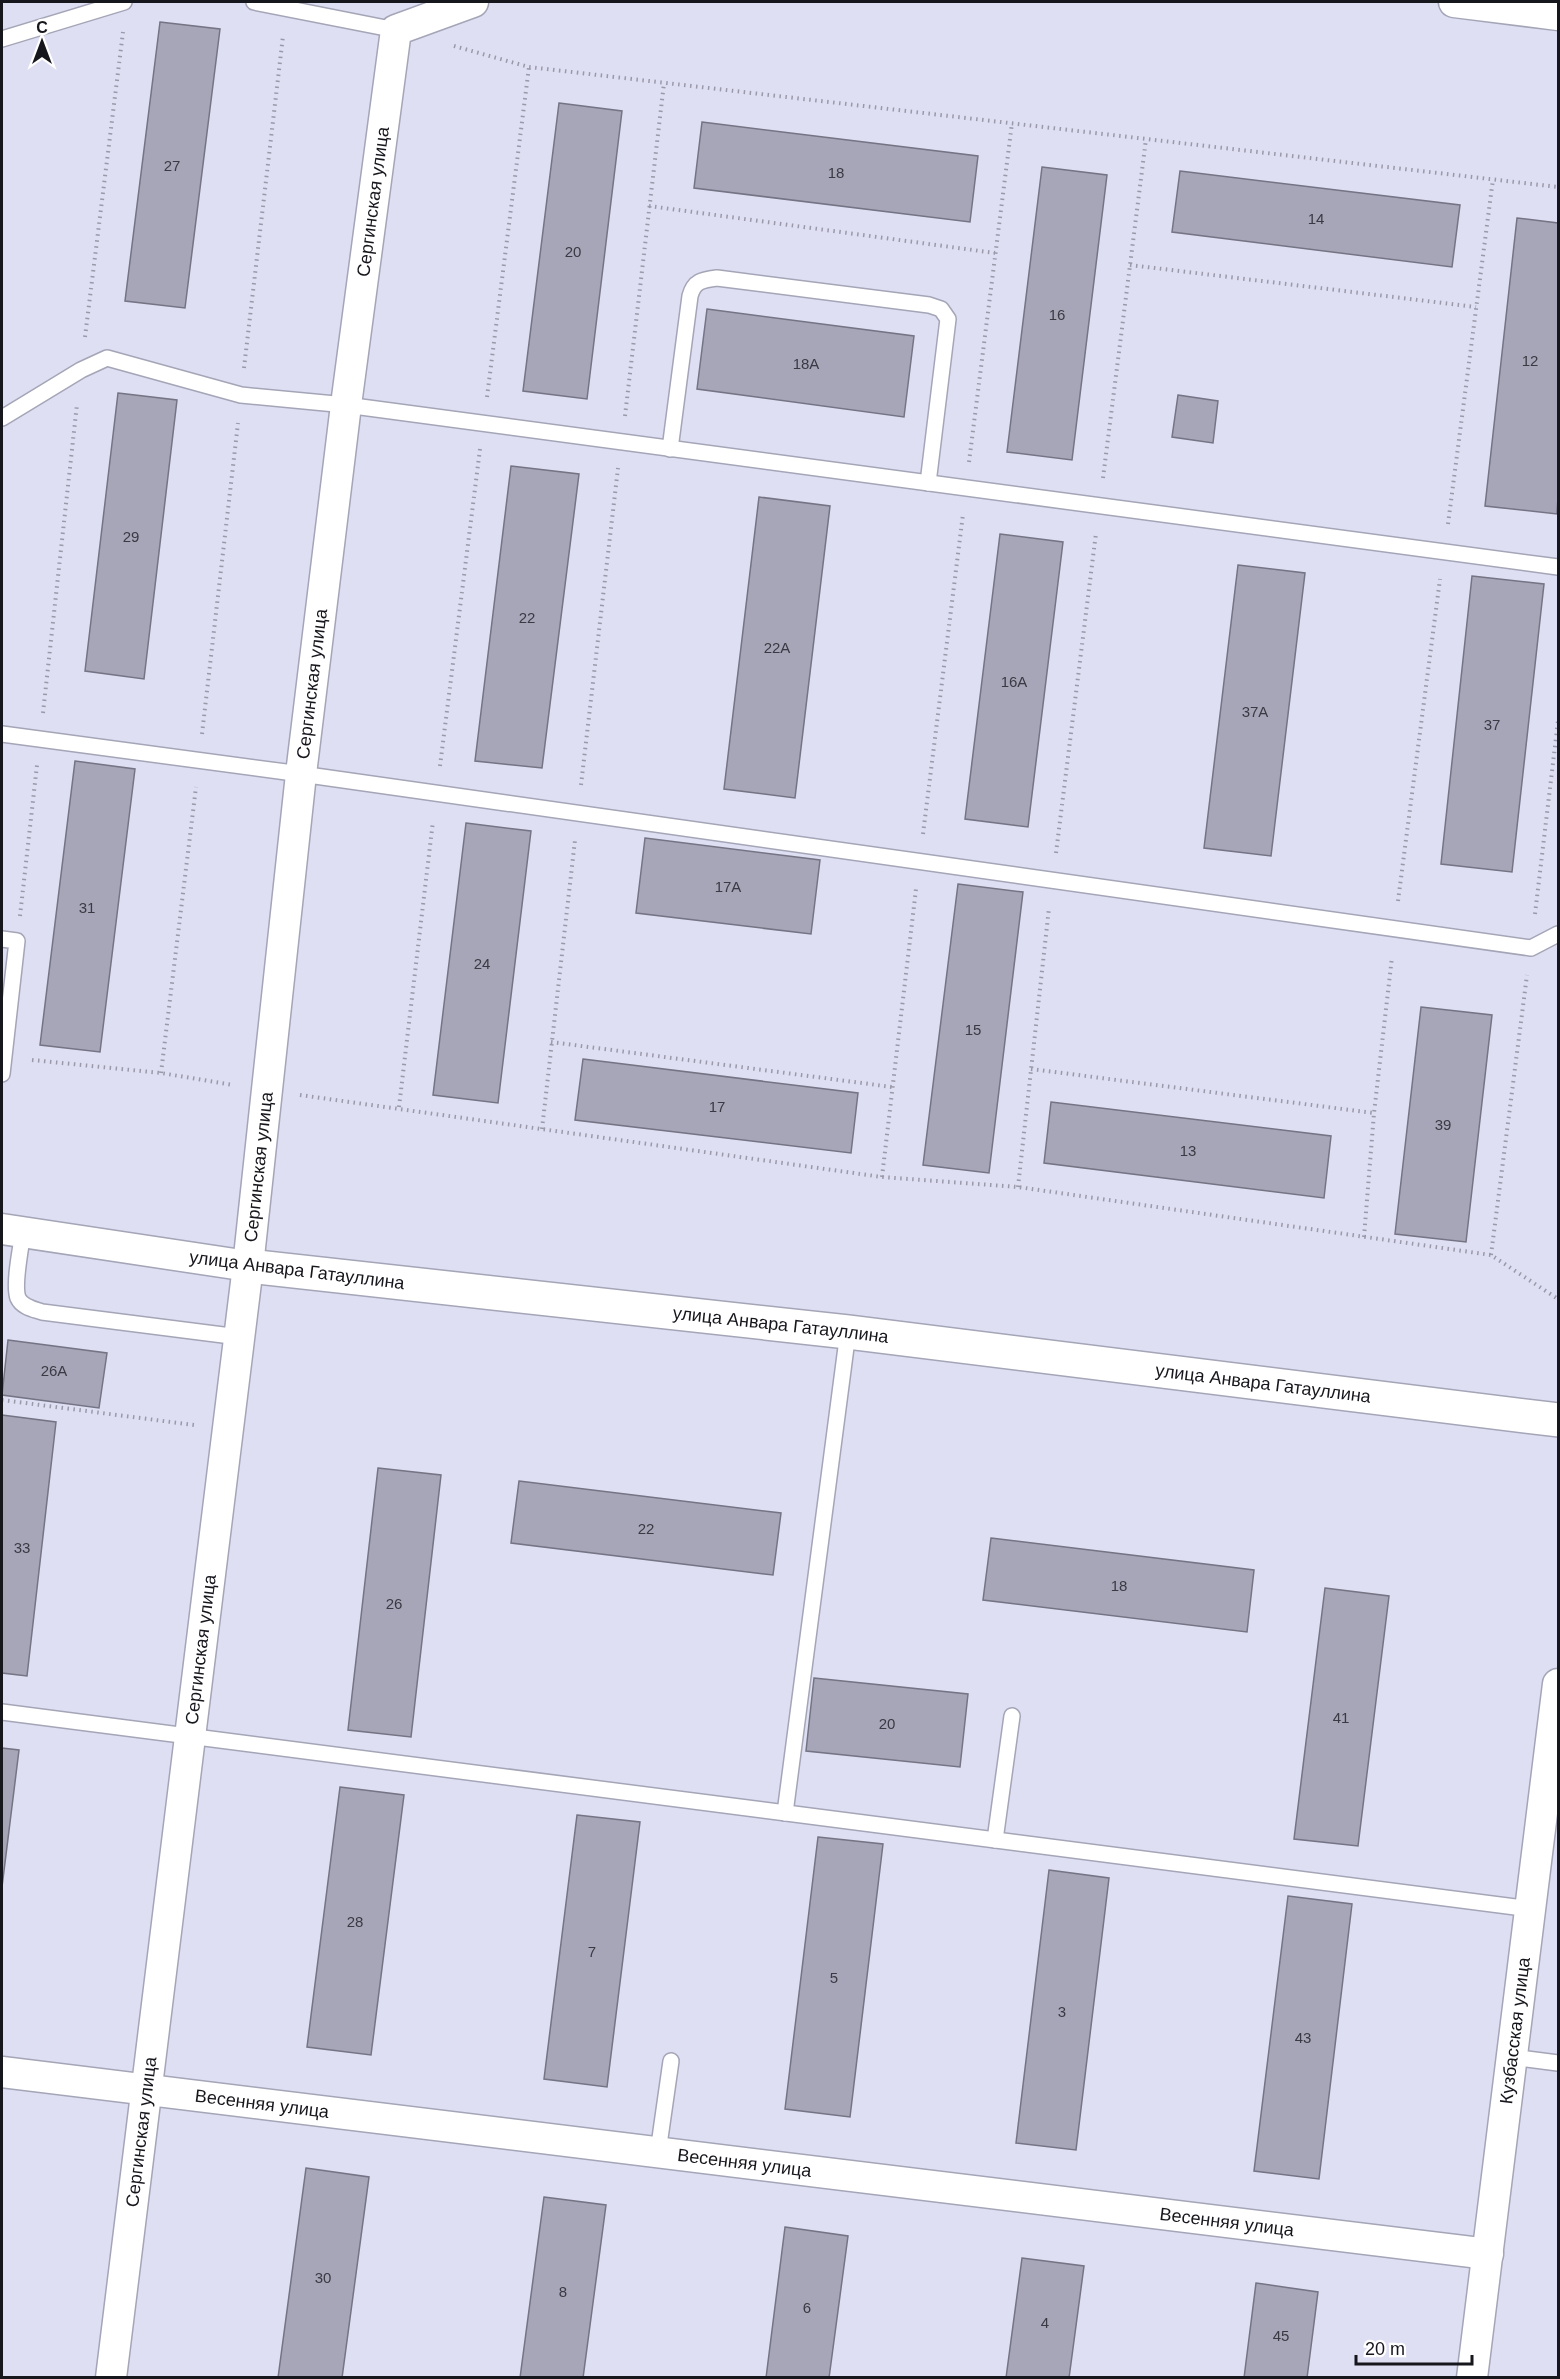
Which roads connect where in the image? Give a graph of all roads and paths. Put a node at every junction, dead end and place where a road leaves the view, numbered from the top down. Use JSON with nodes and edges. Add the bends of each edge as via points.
{"nodes":[{"id":1,"x":124,"y":2,"type":"edge"},
{"id":2,"x":254,"y":2,"type":"edge"},
{"id":3,"x":472,"y":2,"type":"edge"},
{"id":4,"x":1454,"y":2,"type":"edge"},
{"id":5,"x":286,"y":8,"type":"junction"},
{"id":6,"x":1558,"y":15,"type":"edge"},
{"id":7,"x":124,"y":25,"type":"dead end"},
{"id":8,"x":396,"y":30,"type":"junction"},
{"id":9,"x":2,"y":39,"type":"edge"},
{"id":10,"x":451,"y":46,"type":"dead end"},
{"id":11,"x":529,"y":68,"type":"junction"},
{"id":12,"x":664,"y":83,"type":"junction"},
{"id":13,"x":1012,"y":123,"type":"junction"},
{"id":14,"x":1146,"y":139,"type":"junction"},
{"id":15,"x":1493,"y":179,"type":"junction"},
{"id":16,"x":1558,"y":187,"type":"edge"},
{"id":17,"x":649,"y":206,"type":"junction"},
{"id":18,"x":995,"y":253,"type":"junction"},
{"id":19,"x":1130,"y":265,"type":"junction"},
{"id":20,"x":1476,"y":307,"type":"junction"},
{"id":21,"x":81,"y":370,"type":"junction"},
{"id":22,"x":241,"y":395,"type":"junction"},
{"id":23,"x":346,"y":405,"type":"junction"},
{"id":24,"x":2,"y":418,"type":"edge"},
{"id":25,"x":483,"y":424,"type":"junction"},
{"id":26,"x":621,"y":442,"type":"junction"},
{"id":27,"x":670,"y":449,"type":"junction"},
{"id":28,"x":928,"y":483,"type":"junction"},
{"id":29,"x":966,"y":488,"type":"junction"},
{"id":30,"x":1100,"y":506,"type":"junction"},
{"id":31,"x":1444,"y":552,"type":"junction"},
{"id":32,"x":1558,"y":567,"type":"edge"},
{"id":33,"x":1558,"y":721,"type":"edge"},
{"id":34,"x":2,"y":734,"type":"edge"},
{"id":35,"x":40,"y":739,"type":"junction"},
{"id":36,"x":199,"y":761,"type":"junction"},
{"id":37,"x":301,"y":774,"type":"junction"},
{"id":38,"x":436,"y":794,"type":"junction"},
{"id":39,"x":578,"y":814,"type":"junction"},
{"id":40,"x":920,"y":861,"type":"junction"},
{"id":41,"x":1052,"y":880,"type":"junction"},
{"id":42,"x":1395,"y":929,"type":"junction"},
{"id":43,"x":1558,"y":934,"type":"edge"},
{"id":44,"x":9,"y":940,"type":"edge"},
{"id":45,"x":1530,"y":948,"type":"junction"},
{"id":46,"x":551,"y":1042,"type":"junction"},
{"id":47,"x":4,"y":1057,"type":"junction"},
{"id":48,"x":1032,"y":1069,"type":"junction"},
{"id":49,"x":161,"y":1073,"type":"junction"},
{"id":50,"x":2,"y":1074,"type":"edge"},
{"id":51,"x":892,"y":1087,"type":"junction"},
{"id":52,"x":266,"y":1090,"type":"junction"},
{"id":53,"x":399,"y":1107,"type":"junction"},
{"id":54,"x":1374,"y":1113,"type":"junction"},
{"id":55,"x":542,"y":1129,"type":"junction"},
{"id":56,"x":882,"y":1177,"type":"junction"},
{"id":57,"x":1018,"y":1187,"type":"junction"},
{"id":58,"x":12,"y":1231,"type":"edge"},
{"id":59,"x":1364,"y":1237,"type":"junction"},
{"id":60,"x":1491,"y":1255,"type":"junction"},
{"id":61,"x":248,"y":1266,"type":"junction"},
{"id":62,"x":1558,"y":1299,"type":"edge"},
{"id":63,"x":848,"y":1332,"type":"junction"},
{"id":64,"x":239,"y":1337,"type":"junction"},
{"id":65,"x":2,"y":1400,"type":"edge"},
{"id":66,"x":1558,"y":1420,"type":"edge"},
{"id":67,"x":228,"y":1429,"type":"junction"},
{"id":68,"x":1558,"y":1684,"type":"edge"},
{"id":69,"x":2,"y":1712,"type":"edge"},
{"id":70,"x":1012,"y":1716,"type":"dead end"},
{"id":71,"x":190,"y":1736,"type":"junction"},
{"id":72,"x":785,"y":1813,"type":"junction"},
{"id":73,"x":995,"y":1840,"type":"junction"},
{"id":74,"x":1530,"y":1909,"type":"junction"},
{"id":75,"x":1512,"y":2056,"type":"junction"},
{"id":76,"x":671,"y":2061,"type":"dead end"},
{"id":77,"x":1558,"y":2063,"type":"edge"},
{"id":78,"x":2,"y":2072,"type":"edge"},
{"id":79,"x":147,"y":2089,"type":"junction"},
{"id":80,"x":658,"y":2152,"type":"junction"},
{"id":81,"x":1488,"y":2254,"type":"junction"},
{"id":82,"x":111,"y":2378,"type":"edge"},
{"id":83,"x":1472,"y":2378,"type":"edge"}],
"edges":[{"from":1,"to":9,"type":"lane"},
{"from":2,"to":5,"type":"lane"},
{"from":3,"to":8,"type":"street"},
{"from":4,"to":6,"type":"street"},
{"from":5,"to":8,"type":"lane"},
{"from":5,"to":22,"type":"path"},
{"from":7,"to":21,"type":"path"},
{"from":8,"to":23,"type":"street","name":"Сергинская улица"},
{"from":10,"to":11,"type":"path"},
{"from":11,"to":12,"type":"path"},
{"from":11,"to":25,"type":"path"},
{"from":12,"to":13,"type":"path"},
{"from":12,"to":17,"type":"path"},
{"from":13,"to":14,"type":"path"},
{"from":13,"to":18,"type":"path"},
{"from":14,"to":15,"type":"path"},
{"from":14,"to":19,"type":"path"},
{"from":15,"to":16,"type":"path"},
{"from":15,"to":20,"type":"path"},
{"from":17,"to":18,"type":"path"},
{"from":17,"to":26,"type":"path"},
{"from":18,"to":29,"type":"path"},
{"from":19,"to":20,"type":"path"},
{"from":19,"to":30,"type":"path"},
{"from":20,"to":31,"type":"path"},
{"from":21,"to":22,"type":"lane","via":[[107,358]]},
{"from":21,"to":24,"type":"lane"},
{"from":21,"to":35,"type":"path"},
{"from":22,"to":23,"type":"lane"},
{"from":22,"to":36,"type":"path"},
{"from":23,"to":25,"type":"lane"},
{"from":23,"to":37,"type":"street","name":"Сергинская улица"},
{"from":25,"to":26,"type":"lane"},
{"from":25,"to":38,"type":"path"},
{"from":26,"to":27,"type":"lane"},
{"from":26,"to":39,"type":"path"},
{"from":27,"to":28,"type":"lane"},
{"from":27,"to":28,"type":"lane","via":[[690,296],[692,287],[700,280],[717,278],[929,305],[941,309],[948,319]]},
{"from":28,"to":29,"type":"lane"},
{"from":29,"to":30,"type":"lane"},
{"from":29,"to":40,"type":"path"},
{"from":30,"to":31,"type":"lane"},
{"from":30,"to":41,"type":"path"},
{"from":31,"to":32,"type":"lane"},
{"from":31,"to":42,"type":"path"},
{"from":33,"to":45,"type":"path"},
{"from":34,"to":35,"type":"lane"},
{"from":35,"to":36,"type":"lane"},
{"from":35,"to":44,"type":"path"},
{"from":36,"to":37,"type":"lane"},
{"from":36,"to":49,"type":"path"},
{"from":37,"to":38,"type":"lane"},
{"from":37,"to":52,"type":"street","name":"Сергинская улица"},
{"from":38,"to":39,"type":"lane"},
{"from":38,"to":53,"type":"path"},
{"from":39,"to":40,"type":"lane"},
{"from":39,"to":46,"type":"path"},
{"from":40,"to":41,"type":"lane"},
{"from":40,"to":51,"type":"path"},
{"from":41,"to":42,"type":"lane"},
{"from":41,"to":48,"type":"path"},
{"from":42,"to":45,"type":"lane"},
{"from":42,"to":54,"type":"path"},
{"from":43,"to":45,"type":"lane"},
{"from":44,"to":47,"type":"lane"},
{"from":45,"to":60,"type":"path"},
{"from":46,"to":51,"type":"path"},
{"from":46,"to":55,"type":"path"},
{"from":47,"to":49,"type":"path"},
{"from":47,"to":50,"type":"lane"},
{"from":48,"to":54,"type":"path"},
{"from":48,"to":57,"type":"path"},
{"from":49,"to":52,"type":"path"},
{"from":51,"to":56,"type":"path"},
{"from":52,"to":53,"type":"path"},
{"from":52,"to":61,"type":"street","name":"Сергинская улица"},
{"from":53,"to":55,"type":"path"},
{"from":54,"to":59,"type":"path"},
{"from":55,"to":56,"type":"path"},
{"from":56,"to":57,"type":"path"},
{"from":57,"to":59,"type":"path"},
{"from":58,"to":61,"type":"street","name":"улица Анвара Гатауллина"},
{"from":58,"to":64,"type":"lane","via":[[18,1298],[27,1308]]},
{"from":59,"to":60,"type":"path"},
{"from":60,"to":62,"type":"path"},
{"from":61,"to":63,"type":"street","name":"улица Анвара Гатауллина"},
{"from":61,"to":64,"type":"street","name":"Сергинская улица"},
{"from":63,"to":66,"type":"street","name":"улица Анвара Гатауллина"},
{"from":63,"to":72,"type":"lane"},
{"from":64,"to":67,"type":"street","name":"Сергинская улица"},
{"from":65,"to":67,"type":"path"},
{"from":67,"to":71,"type":"street","name":"Сергинская улица"},
{"from":68,"to":74,"type":"street","name":"Кузбасская улица"},
{"from":69,"to":71,"type":"lane"},
{"from":70,"to":73,"type":"lane"},
{"from":71,"to":72,"type":"lane"},
{"from":71,"to":79,"type":"street","name":"Сергинская улица"},
{"from":72,"to":73,"type":"lane"},
{"from":73,"to":74,"type":"lane"},
{"from":74,"to":75,"type":"street","name":"Кузбасская улица"},
{"from":75,"to":77,"type":"lane"},
{"from":75,"to":81,"type":"street","name":"Кузбасская улица"},
{"from":76,"to":80,"type":"lane"},
{"from":78,"to":79,"type":"street","name":"Весенняя улица"},
{"from":79,"to":80,"type":"street","name":"Весенняя улица"},
{"from":79,"to":82,"type":"street","name":"Сергинская улица"},
{"from":80,"to":81,"type":"street","name":"Весенняя улица"},
{"from":81,"to":83,"type":"street","name":"Кузбасская улица"}]}
